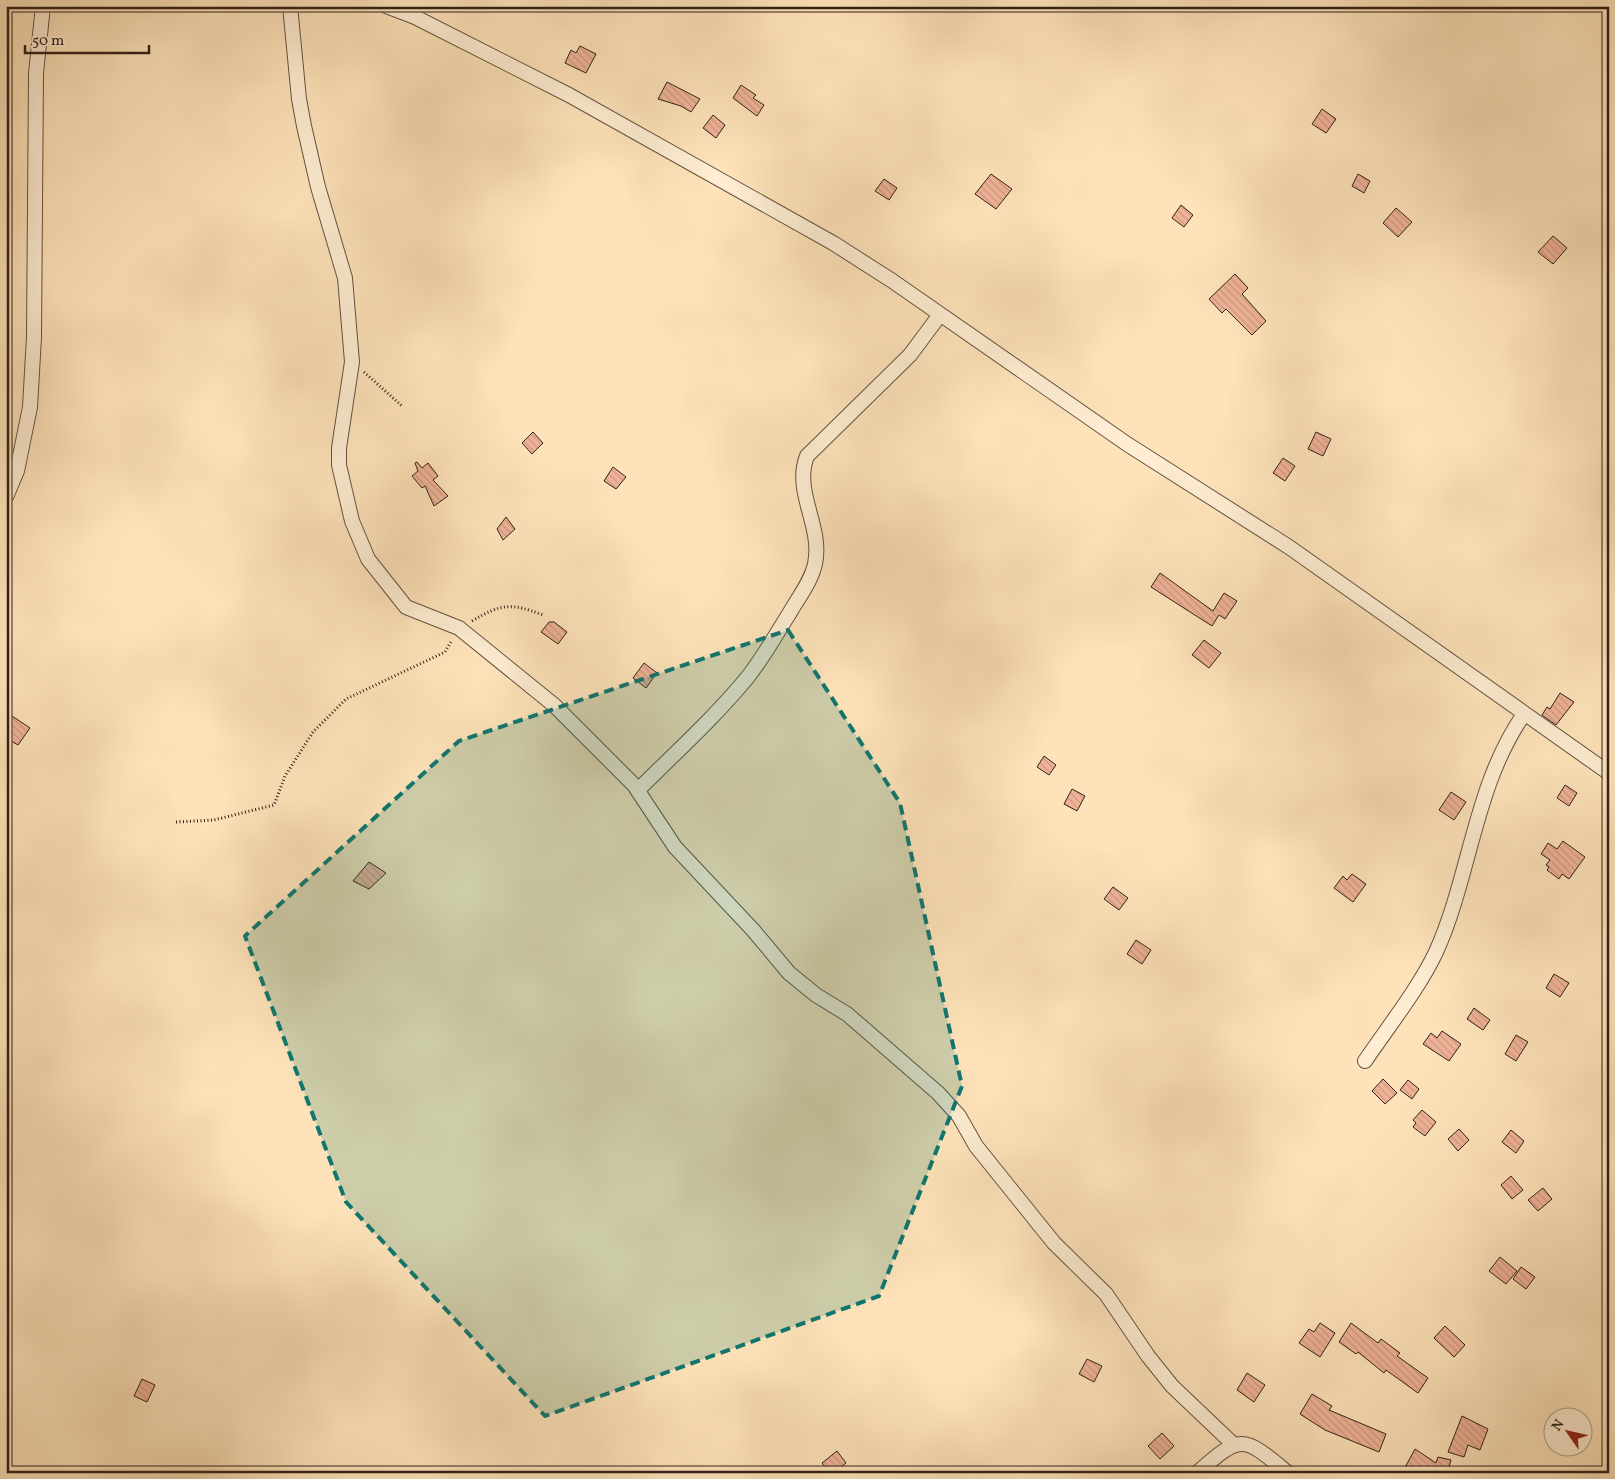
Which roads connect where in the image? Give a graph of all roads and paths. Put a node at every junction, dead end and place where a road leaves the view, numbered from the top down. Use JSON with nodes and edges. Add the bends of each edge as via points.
{"nodes":[{"id":1,"x":43,"y":6,"type":"edge"},
{"id":2,"x":290,"y":6,"type":"edge"},
{"id":3,"x":386,"y":6,"type":"edge"},
{"id":4,"x":939,"y":316,"type":"junction"},
{"id":5,"x":352,"y":362,"type":"junction"},
{"id":6,"x":402,"y":406,"type":"dead end"},
{"id":7,"x":6,"y":496,"type":"edge"},
{"id":8,"x":544,"y":615,"type":"dead end"},
{"id":9,"x":459,"y":628,"type":"junction"},
{"id":10,"x":1524,"y":714,"type":"junction"},
{"id":11,"x":1609,"y":773,"type":"edge"},
{"id":12,"x":638,"y":790,"type":"junction"},
{"id":13,"x":176,"y":822,"type":"dead end"},
{"id":14,"x":1365,"y":1061,"type":"dead end"},
{"id":15,"x":1233,"y":1444,"type":"junction"},
{"id":16,"x":1197,"y":1473,"type":"edge"},
{"id":17,"x":1288,"y":1473,"type":"edge"}],
"edges":[{"from":1,"to":7,"type":"street","via":[[36,73],[34,337],[30,407],[17,471]]},
{"from":2,"to":5,"type":"street","via":[[304,126],[345,278]]},
{"from":3,"to":4,"type":"street","via":[[486,52],[670,151],[833,243]]},
{"from":4,"to":10,"type":"street","via":[[1127,444],[1289,547]]},
{"from":4,"to":12,"type":"street","via":[[910,355],[807,456],[802,484],[814,527],[816,554],[811,578],[747,677],[709,720]]},
{"from":5,"to":6,"type":"path"},
{"from":5,"to":9,"type":"street","via":[[339,448],[343,489],[352,521],[368,559],[399,601],[412,610]]},
{"from":8,"to":9,"type":"path","via":[[520,606],[494,608]]},
{"from":9,"to":12,"type":"street","via":[[554,705]]},
{"from":9,"to":13,"type":"path","via":[[444,652],[346,699],[313,732],[286,776],[274,805],[214,820]]},
{"from":10,"to":11,"type":"street"},
{"from":10,"to":14,"type":"street","via":[[1502,748],[1490,778],[1435,953]]},
{"from":12,"to":15,"type":"street","via":[[675,847],[754,930],[789,973],[847,1014],[949,1105],[968,1129],[976,1146],[1054,1243],[1106,1294],[1172,1386]]},
{"from":15,"to":16,"type":"street"},
{"from":15,"to":17,"type":"street","via":[[1259,1449]]}]}
